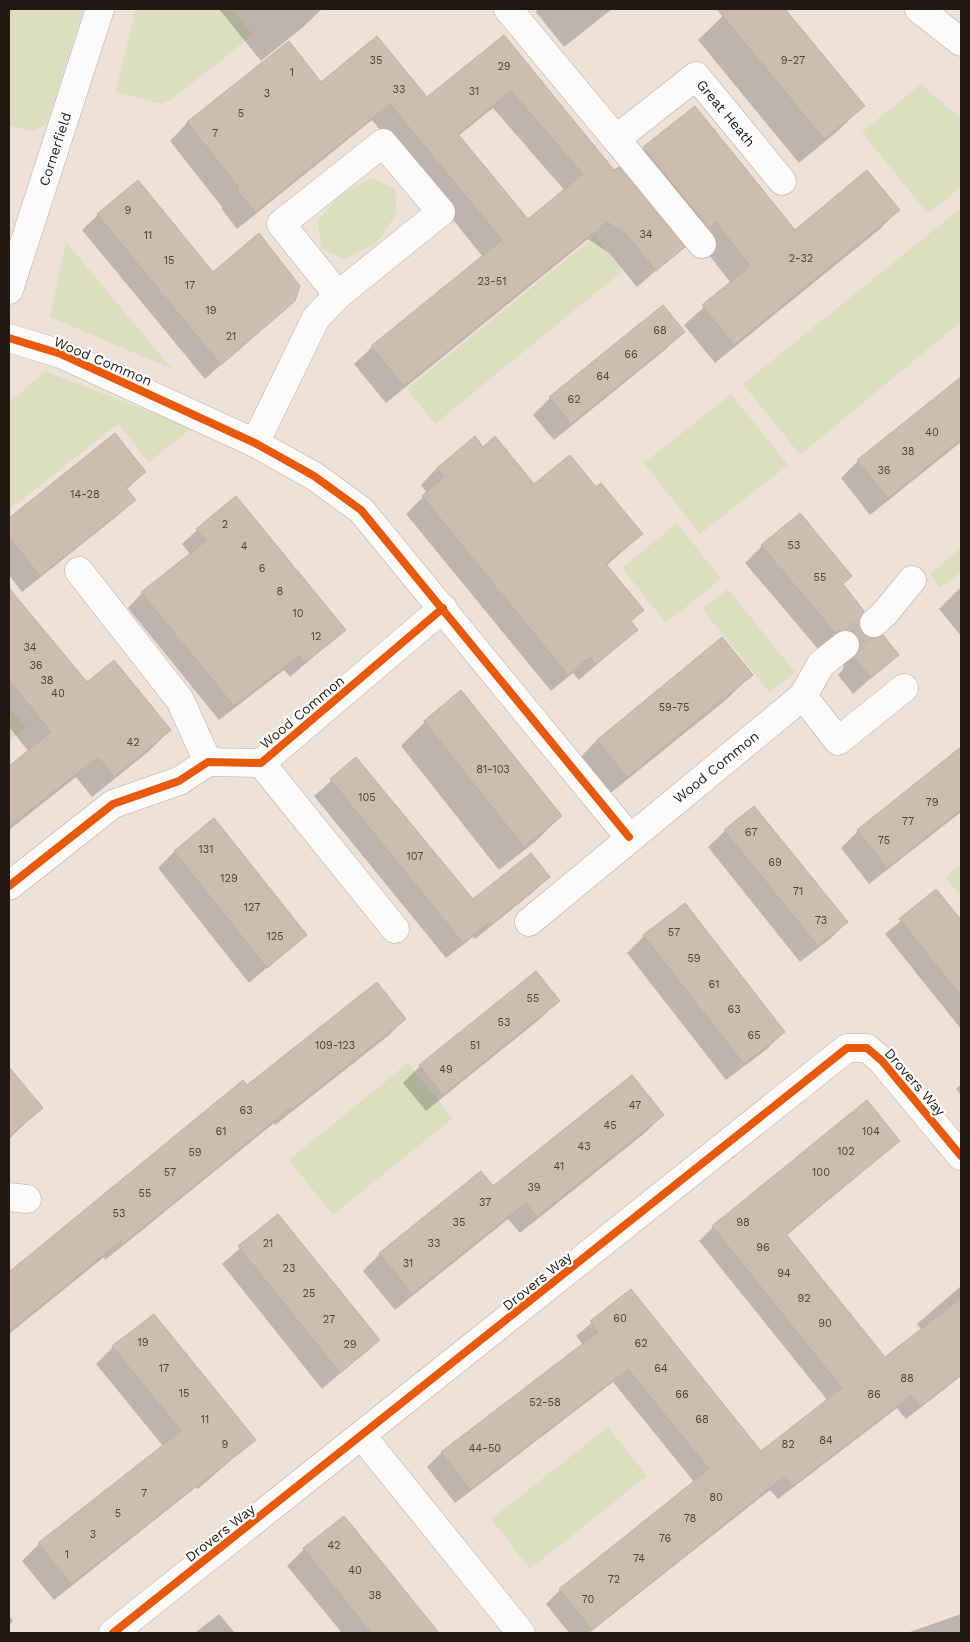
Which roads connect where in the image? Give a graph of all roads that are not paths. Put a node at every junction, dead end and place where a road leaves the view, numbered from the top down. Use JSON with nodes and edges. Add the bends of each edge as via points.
{"nodes":[{"id":1,"x":100,"y":9,"type":"edge"},
{"id":2,"x":508,"y":9,"type":"edge"},
{"id":3,"x":919,"y":9,"type":"edge"},
{"id":4,"x":961,"y":42,"type":"edge"},
{"id":5,"x":616,"y":139,"type":"junction"},
{"id":6,"x":782,"y":181,"type":"dead end"},
{"id":7,"x":702,"y":244,"type":"dead end"},
{"id":8,"x":9,"y":290,"type":"edge"},
{"id":9,"x":338,"y":295,"type":"junction"},
{"id":10,"x":9,"y":338,"type":"edge"},
{"id":11,"x":255,"y":443,"type":"junction"},
{"id":12,"x":79,"y":571,"type":"dead end"},
{"id":13,"x":912,"y":580,"type":"dead end"},
{"id":14,"x":443,"y":608,"type":"junction"},
{"id":15,"x":874,"y":623,"type":"tunnel mouth"},
{"id":16,"x":845,"y":645,"type":"tunnel mouth"},
{"id":17,"x":904,"y":688,"type":"dead end"},
{"id":18,"x":802,"y":696,"type":"junction"},
{"id":19,"x":208,"y":762,"type":"junction"},
{"id":20,"x":261,"y":763,"type":"junction"},
{"id":21,"x":629,"y":838,"type":"junction"},
{"id":22,"x":9,"y":886,"type":"edge"},
{"id":23,"x":529,"y":922,"type":"dead end"},
{"id":24,"x":394,"y":929,"type":"dead end"},
{"id":25,"x":961,"y":1156,"type":"edge"},
{"id":26,"x":362,"y":1436,"type":"junction"},
{"id":27,"x":112,"y":1633,"type":"edge"},
{"id":28,"x":521,"y":1633,"type":"edge"}],
"edges":[{"from":1,"to":8,"type":"street","name":"Cornerfield"},
{"from":2,"to":5,"type":"street"},
{"from":3,"to":4,"type":"street"},
{"from":5,"to":6,"type":"street","name":"Great Heath","via":[[696,76]]},
{"from":5,"to":7,"type":"street"},
{"from":9,"to":9,"type":"street","via":[[440,212],[383,142],[281,224]]},
{"from":9,"to":11,"type":"street","via":[[316,318]]},
{"from":10,"to":11,"type":"street","name":"Wood Common","via":[[61,354]]},
{"from":11,"to":14,"type":"street","name":"Wood Common","via":[[314,476],[361,510]]},
{"from":12,"to":19,"type":"street","via":[[180,700]]},
{"from":13,"to":15,"type":"street"},
{"from":14,"to":20,"type":"street","name":"Wood Common"},
{"from":14,"to":21,"type":"street","name":"Wood Common"},
{"from":16,"to":18,"type":"street","name":"Wood Common","via":[[821,664]]},
{"from":17,"to":18,"type":"street","via":[[838,741]]},
{"from":18,"to":21,"type":"street","name":"Wood Common"},
{"from":19,"to":20,"type":"street","name":"Wood Common"},
{"from":19,"to":22,"type":"street","via":[[179,781],[113,804]]},
{"from":20,"to":24,"type":"street","name":"Wood Common"},
{"from":21,"to":23,"type":"street","name":"Wood Common"},
{"from":25,"to":26,"type":"street","name":"Drovers Way","via":[[882,1061],[867,1048],[847,1048]]},
{"from":26,"to":27,"type":"street","name":"Drovers Way"},
{"from":26,"to":28,"type":"street"}]}
